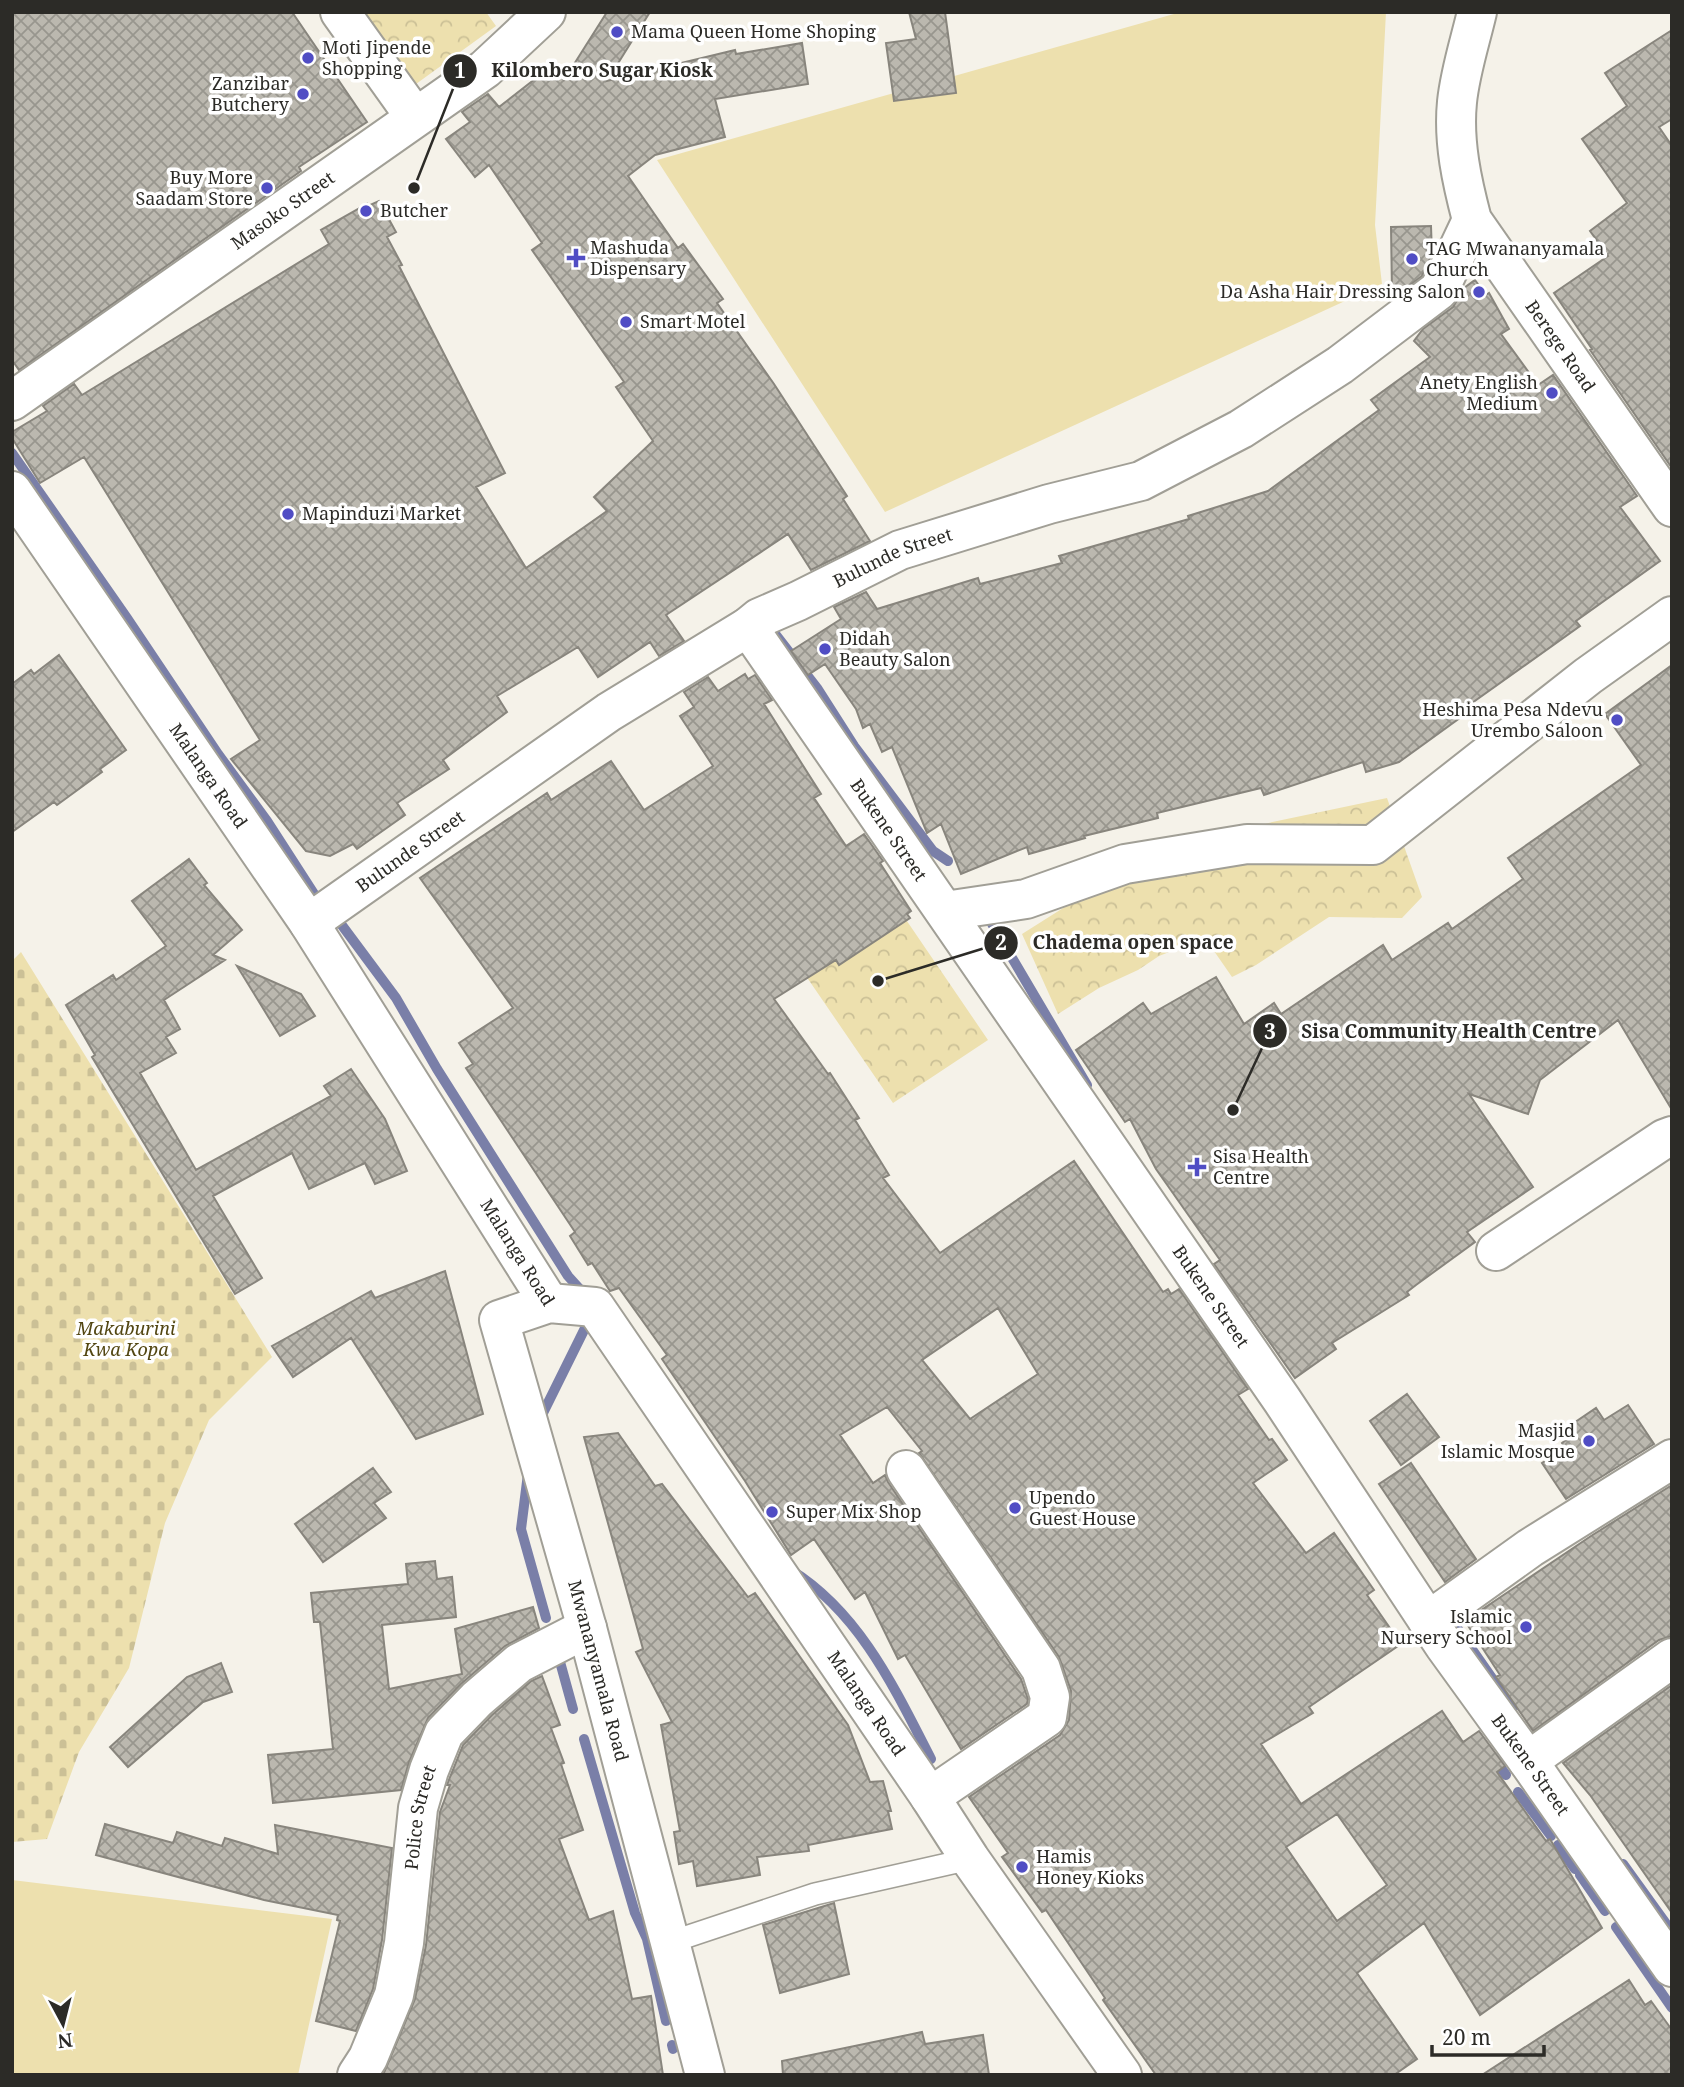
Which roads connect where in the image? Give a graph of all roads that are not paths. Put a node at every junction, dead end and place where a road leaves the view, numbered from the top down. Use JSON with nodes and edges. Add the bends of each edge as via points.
{"nodes":[{"id":1,"x":340,"y":12,"type":"edge"},
{"id":2,"x":546,"y":12,"type":"edge"},
{"id":3,"x":1476,"y":12,"type":"edge"},
{"id":4,"x":415,"y":117,"type":"junction"},
{"id":5,"x":1472,"y":220,"type":"junction"},
{"id":6,"x":12,"y":401,"type":"edge"},
{"id":7,"x":12,"y":491,"type":"edge"},
{"id":8,"x":1672,"y":507,"type":"edge"},
{"id":9,"x":1672,"y":616,"type":"edge"},
{"id":10,"x":748,"y":627,"type":"junction"},
{"id":11,"x":945,"y":911,"type":"junction"},
{"id":12,"x":309,"y":923,"type":"junction"},
{"id":13,"x":1672,"y":1136,"type":"edge"},
{"id":14,"x":1496,"y":1251,"type":"dead end"},
{"id":15,"x":549,"y":1303,"type":"junction"},
{"id":16,"x":1672,"y":1459,"type":"edge"},
{"id":17,"x":906,"y":1470,"type":"dead end"},
{"id":18,"x":1427,"y":1621,"type":"junction"},
{"id":19,"x":587,"y":1628,"type":"junction"},
{"id":20,"x":1672,"y":1658,"type":"edge"},
{"id":21,"x":1528,"y":1761,"type":"junction"},
{"id":22,"x":930,"y":1797,"type":"junction"},
{"id":23,"x":970,"y":1859,"type":"junction"},
{"id":24,"x":671,"y":1942,"type":"junction"},
{"id":25,"x":1672,"y":1967,"type":"edge"},
{"id":26,"x":357,"y":2075,"type":"edge"},
{"id":27,"x":705,"y":2075,"type":"edge"},
{"id":28,"x":1122,"y":2075,"type":"edge"}],
"edges":[{"from":1,"to":4,"type":"street"},
{"from":2,"to":4,"type":"street","name":"Masoko Street","via":[[485,69]]},
{"from":3,"to":5,"type":"street","name":"Berege Road","via":[[1457,102],[1457,144]]},
{"from":4,"to":6,"type":"street","name":"Masoko Street"},
{"from":5,"to":8,"type":"street","name":"Berege Road"},
{"from":5,"to":10,"type":"street","name":"Bulunde Street","via":[[1439,290],[1340,365],[1241,429],[1142,481],[900,550]]},
{"from":7,"to":12,"type":"street","name":"Malanga Road"},
{"from":9,"to":11,"type":"street","via":[[1587,676],[1373,845],[1247,844],[1125,864],[1026,899]]},
{"from":10,"to":11,"type":"street","name":"Bukene Street"},
{"from":10,"to":12,"type":"street","name":"Bulunde Street","via":[[609,712]]},
{"from":11,"to":18,"type":"street","name":"Bukene Street","via":[[1282,1400]]},
{"from":12,"to":15,"type":"street","name":"Malanga Road"},
{"from":13,"to":14,"type":"street"},
{"from":15,"to":19,"type":"street","name":"Mwananyamala Road","via":[[499,1320]]},
{"from":15,"to":22,"type":"street","name":"Malanga Road","via":[[595,1307]]},
{"from":16,"to":18,"type":"street","via":[[1530,1548]]},
{"from":17,"to":22,"type":"street","via":[[1041,1669],[1050,1697],[1046,1717]]},
{"from":18,"to":21,"type":"street","name":"Bukene Street"},
{"from":19,"to":24,"type":"street","name":"Mwananyamala Road"},
{"from":19,"to":26,"type":"street","name":"Police Street","via":[[519,1663],[444,1733],[418,1808],[394,1995]]},
{"from":20,"to":21,"type":"street"},
{"from":21,"to":25,"type":"street","name":"Bukene Street"},
{"from":22,"to":23,"type":"street","name":"Malanga Road"},
{"from":23,"to":24,"type":"lane","via":[[815,1894]]},
{"from":23,"to":28,"type":"street","name":"Malanga Road"},
{"from":24,"to":27,"type":"street","name":"Mwananyamala Road"}]}
